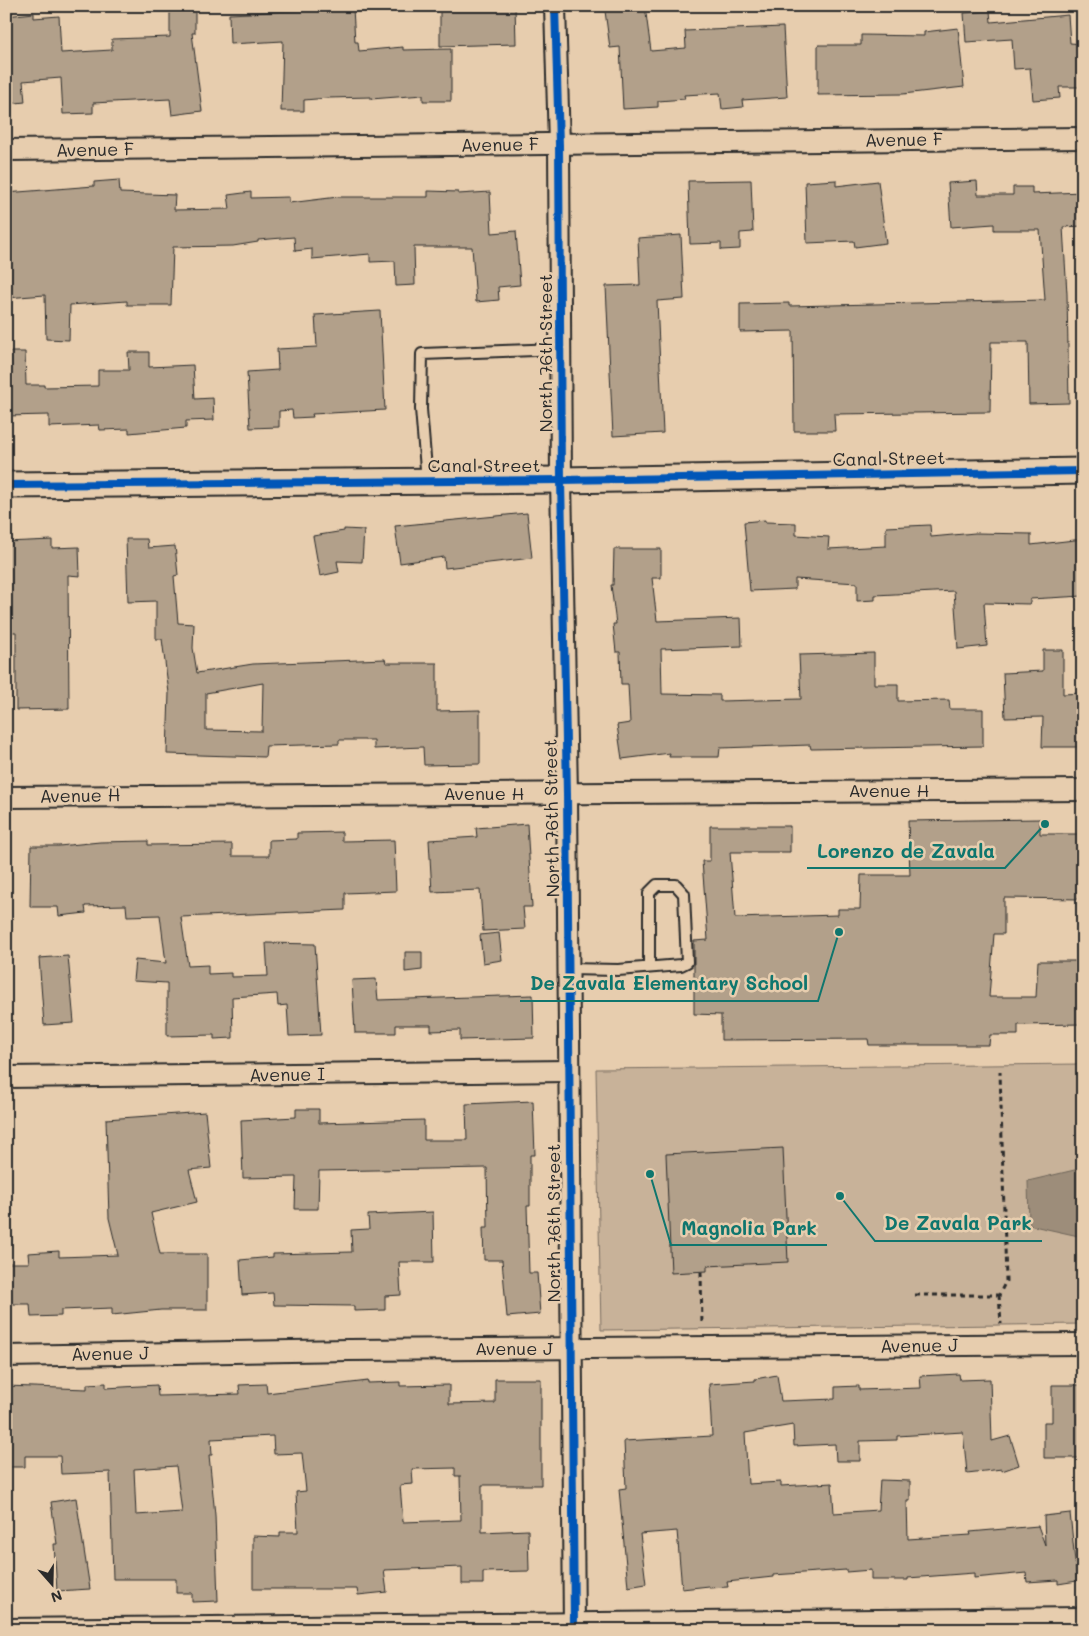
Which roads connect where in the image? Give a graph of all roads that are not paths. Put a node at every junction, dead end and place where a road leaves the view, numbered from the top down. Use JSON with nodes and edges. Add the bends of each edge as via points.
{"nodes":[{"id":1,"x":554,"y":6,"type":"edge"},
{"id":2,"x":1083,"y":138,"type":"edge"},
{"id":3,"x":559,"y":145,"type":"junction"},
{"id":4,"x":6,"y":150,"type":"edge"},
{"id":5,"x":560,"y":349,"type":"junction"},
{"id":6,"x":1083,"y":471,"type":"edge"},
{"id":7,"x":561,"y":480,"type":"junction"},
{"id":8,"x":427,"y":481,"type":"junction"},
{"id":9,"x":6,"y":485,"type":"edge"},
{"id":10,"x":1083,"y":790,"type":"edge"},
{"id":11,"x":567,"y":794,"type":"junction"},
{"id":12,"x":6,"y":797,"type":"edge"},
{"id":13,"x":649,"y":968,"type":"junction"},
{"id":14,"x":568,"y":969,"type":"junction"},
{"id":15,"x":569,"y":1071,"type":"junction"},
{"id":16,"x":6,"y":1077,"type":"edge"},
{"id":17,"x":1083,"y":1344,"type":"edge"},
{"id":18,"x":570,"y":1349,"type":"junction"},
{"id":19,"x":6,"y":1356,"type":"edge"},
{"id":20,"x":1083,"y":1618,"type":"edge"},
{"id":21,"x":574,"y":1627,"type":"edge"},
{"id":22,"x":6,"y":1629,"type":"edge"}],
"edges":[{"from":1,"to":3,"type":"street","name":"North 76th Street"},
{"from":2,"to":3,"type":"street","name":"Avenue F"},
{"from":3,"to":4,"type":"street","name":"Avenue F"},
{"from":3,"to":5,"type":"street","name":"North 76th Street"},
{"from":5,"to":7,"type":"street","name":"North 76th Street"},
{"from":5,"to":8,"type":"lane","via":[[422,354],[421,409]]},
{"from":6,"to":7,"type":"street","name":"Canal Street"},
{"from":7,"to":8,"type":"street","name":"Canal Street"},
{"from":7,"to":11,"type":"street","name":"North 76th Street"},
{"from":8,"to":9,"type":"street","name":"Canal Street"},
{"from":10,"to":11,"type":"street","name":"Avenue H"},
{"from":11,"to":12,"type":"street","name":"Avenue H"},
{"from":11,"to":14,"type":"street","name":"North 76th Street"},
{"from":13,"to":13,"type":"lane","via":[[682,966],[687,962],[684,894],[676,885],[657,885],[649,893]]},
{"from":13,"to":14,"type":"lane"},
{"from":14,"to":15,"type":"street","name":"North 76th Street"},
{"from":15,"to":16,"type":"street","name":"Avenue I"},
{"from":15,"to":18,"type":"street","name":"North 76th Street"},
{"from":17,"to":18,"type":"street","name":"Avenue J"},
{"from":18,"to":19,"type":"street","name":"Avenue J"},
{"from":18,"to":21,"type":"street","name":"North 76th Street"},
{"from":20,"to":21,"type":"street"},
{"from":21,"to":22,"type":"street"}]}
